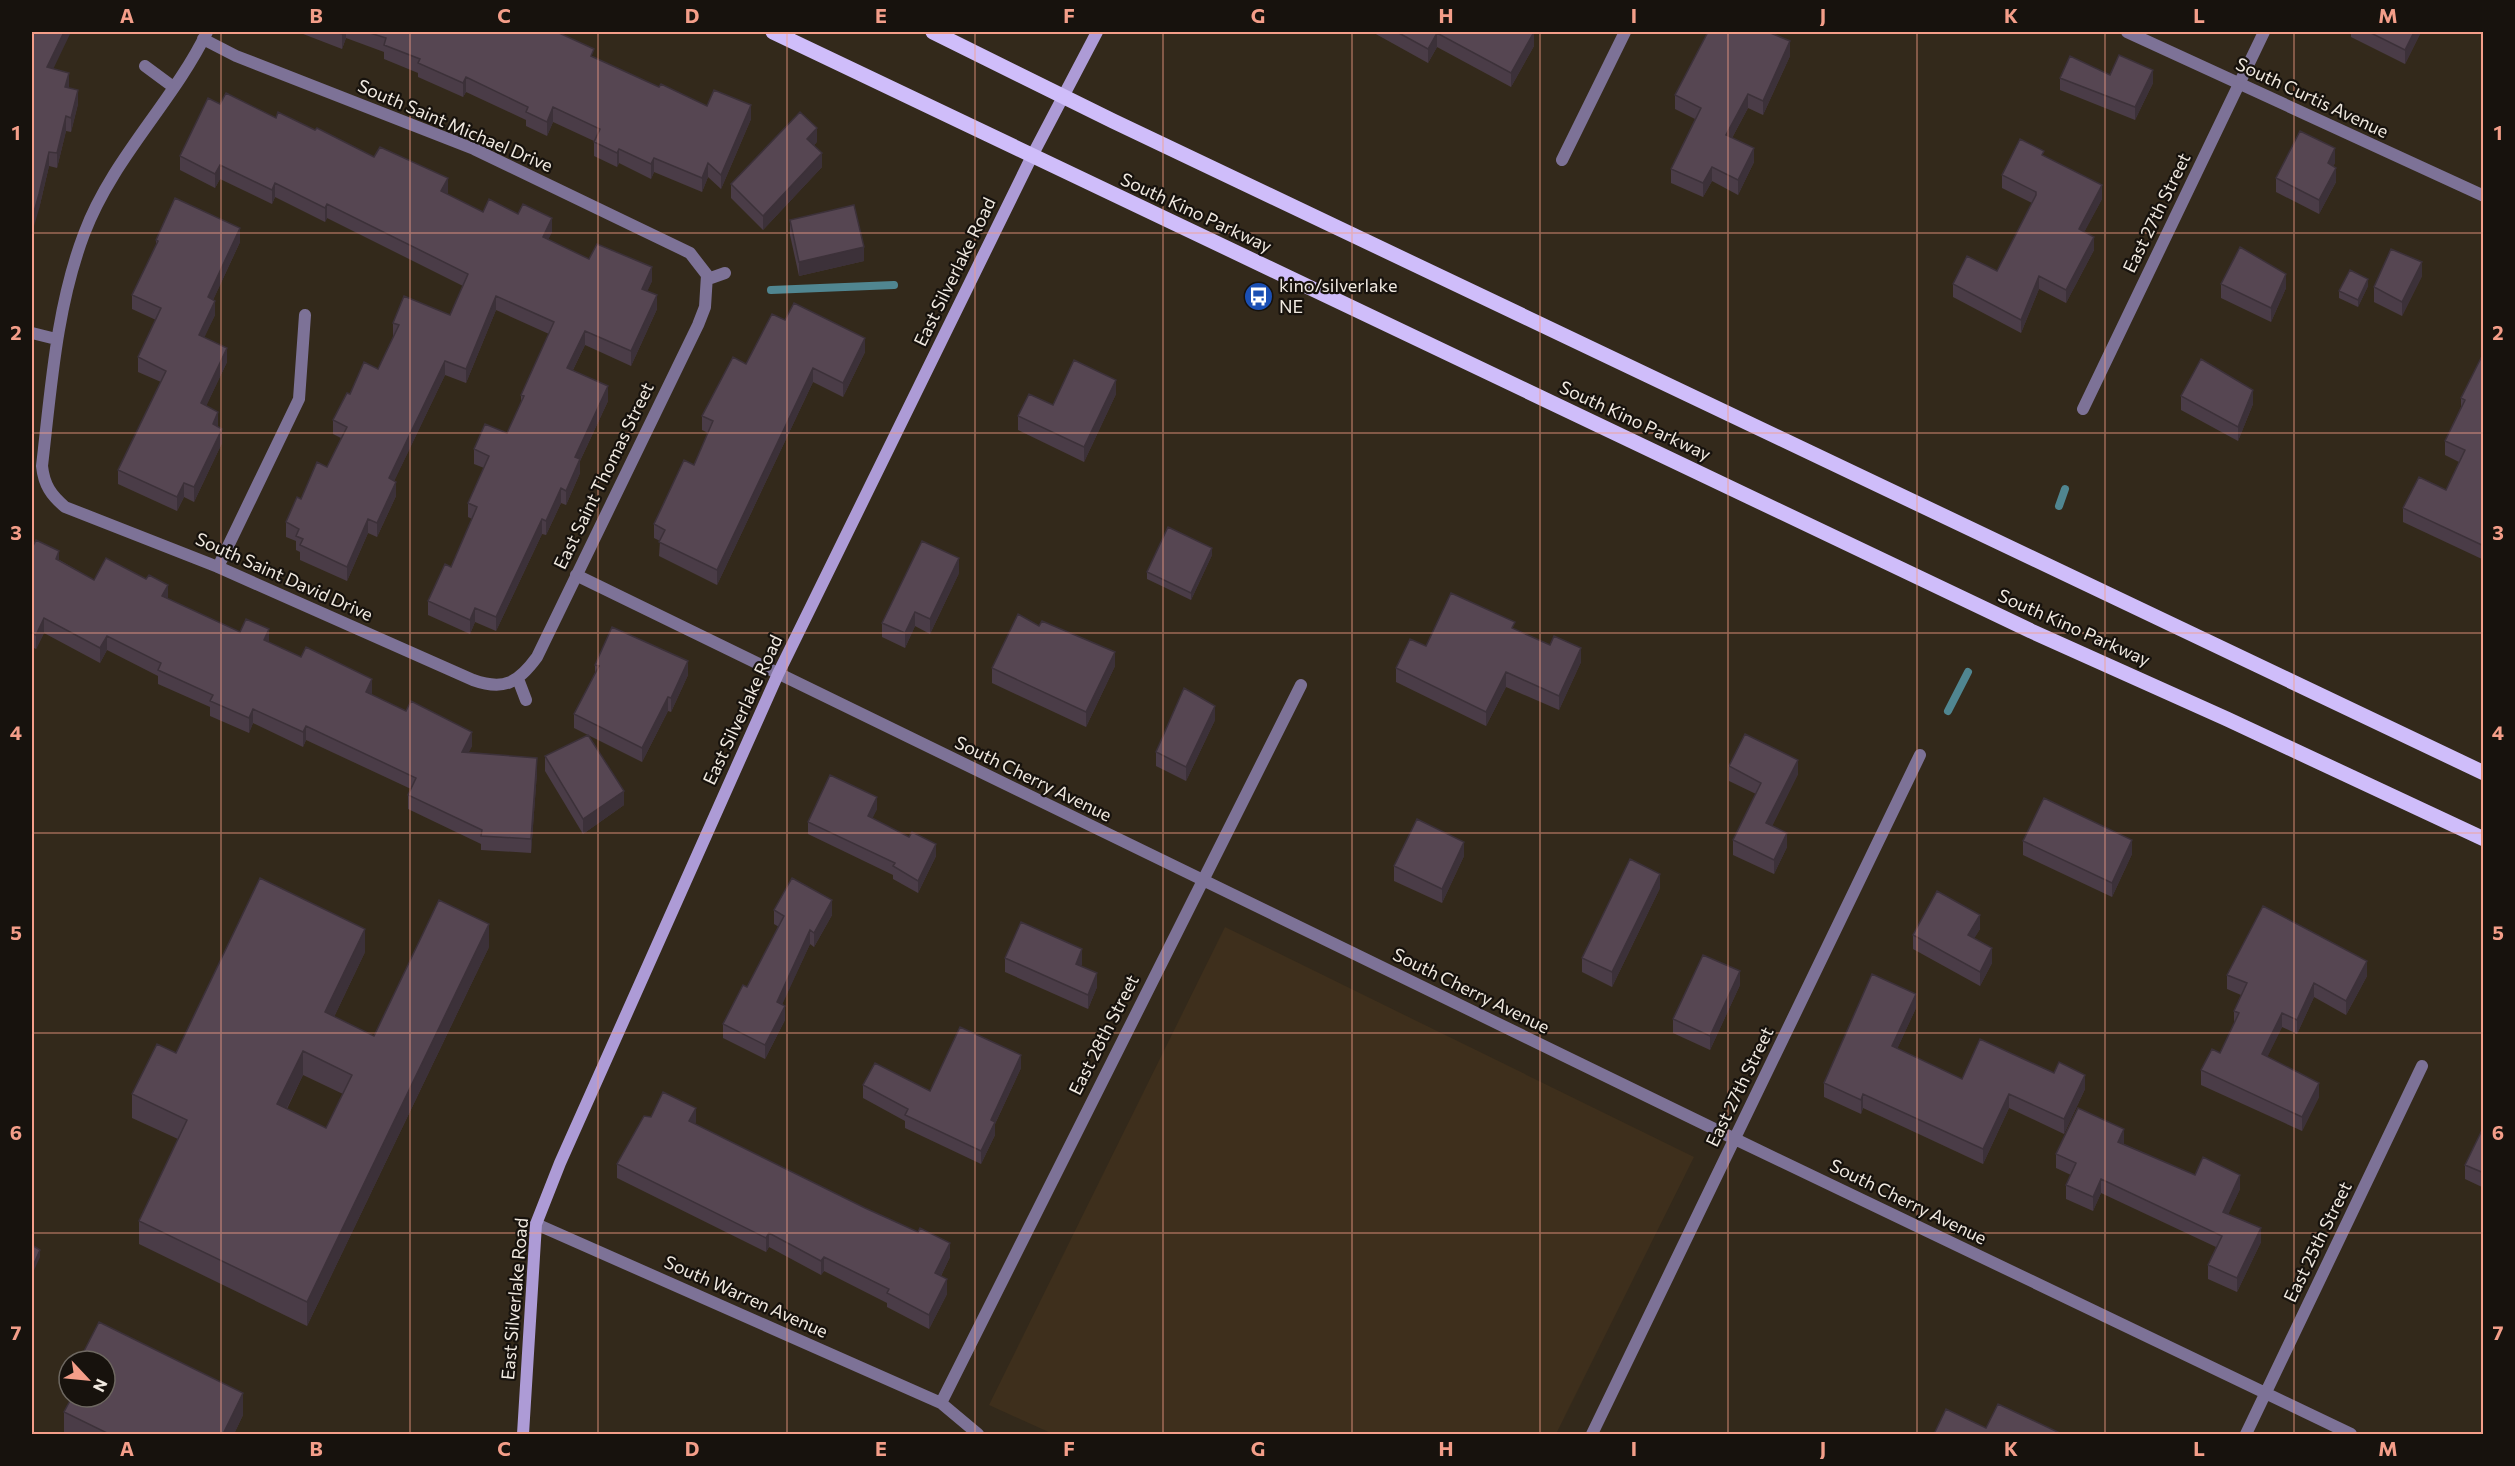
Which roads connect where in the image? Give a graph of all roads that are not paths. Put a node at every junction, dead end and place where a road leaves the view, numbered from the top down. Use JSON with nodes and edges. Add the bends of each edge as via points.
{"nodes":[{"id":1,"x":773,"y":32,"type":"edge"},
{"id":2,"x":933,"y":32,"type":"edge"},
{"id":3,"x":1096,"y":32,"type":"edge"},
{"id":4,"x":1625,"y":32,"type":"edge"},
{"id":5,"x":2127,"y":32,"type":"edge"},
{"id":6,"x":2264,"y":32,"type":"edge"},
{"id":7,"x":205,"y":35,"type":"edge"},
{"id":8,"x":145,"y":66,"type":"dead end"},
{"id":9,"x":2239,"y":84,"type":"junction"},
{"id":10,"x":172,"y":86,"type":"junction"},
{"id":11,"x":1062,"y":96,"type":"junction"},
{"id":12,"x":1032,"y":156,"type":"junction"},
{"id":13,"x":1562,"y":160,"type":"dead end"},
{"id":14,"x":2484,"y":196,"type":"edge"},
{"id":15,"x":725,"y":273,"type":"dead end"},
{"id":16,"x":708,"y":281,"type":"junction"},
{"id":17,"x":305,"y":315,"type":"dead end"},
{"id":18,"x":32,"y":333,"type":"edge"},
{"id":19,"x":56,"y":339,"type":"junction"},
{"id":20,"x":2083,"y":409,"type":"dead end"},
{"id":21,"x":218,"y":567,"type":"junction"},
{"id":22,"x":576,"y":575,"type":"junction"},
{"id":23,"x":778,"y":674,"type":"junction"},
{"id":24,"x":518,"y":679,"type":"junction"},
{"id":25,"x":1301,"y":685,"type":"dead end"},
{"id":26,"x":526,"y":700,"type":"dead end"},
{"id":27,"x":2362,"y":712,"type":"junction"},
{"id":28,"x":1920,"y":755,"type":"dead end"},
{"id":29,"x":2484,"y":765,"type":"edge"},
{"id":30,"x":2484,"y":773,"type":"edge"},
{"id":31,"x":2440,"y":819,"type":"junction"},
{"id":32,"x":2484,"y":839,"type":"edge"},
{"id":33,"x":2484,"y":845,"type":"edge"},
{"id":34,"x":1202,"y":880,"type":"junction"},
{"id":35,"x":2422,"y":1066,"type":"dead end"},
{"id":36,"x":1735,"y":1138,"type":"junction"},
{"id":37,"x":536,"y":1224,"type":"junction"},
{"id":38,"x":2265,"y":1394,"type":"junction"},
{"id":39,"x":941,"y":1402,"type":"junction"},
{"id":40,"x":523,"y":1434,"type":"edge"},
{"id":41,"x":978,"y":1434,"type":"edge"},
{"id":42,"x":1592,"y":1434,"type":"edge"},
{"id":43,"x":2246,"y":1434,"type":"edge"},
{"id":44,"x":2351,"y":1434,"type":"edge"}],
"edges":[{"from":1,"to":12,"type":"main road","name":"South Kino Parkway"},
{"from":2,"to":11,"type":"main road"},
{"from":3,"to":11,"type":"street","name":"East Silverlake Road"},
{"from":4,"to":13,"type":"street"},
{"from":5,"to":9,"type":"street","name":"South Curtis Avenue"},
{"from":6,"to":9,"type":"street","name":"East 27th Street"},
{"from":7,"to":10,"type":"street"},
{"from":7,"to":16,"type":"street","name":"South Saint Michael Drive","via":[[236,56],[474,149],[690,253]]},
{"from":8,"to":10,"type":"street"},
{"from":9,"to":14,"type":"street","name":"South Curtis Avenue"},
{"from":9,"to":20,"type":"street","name":"East 27th Street"},
{"from":10,"to":19,"type":"street","via":[[117,169],[84,232]]},
{"from":11,"to":12,"type":"street","name":"East Silverlake Road"},
{"from":11,"to":27,"type":"main road"},
{"from":12,"to":23,"type":"street","name":"East Silverlake Road"},
{"from":12,"to":31,"type":"main road","name":"South Kino Parkway","via":[[2031,631]]},
{"from":15,"to":16,"type":"street"},
{"from":16,"to":22,"type":"street","name":"East Saint Thomas Street","via":[[698,325]]},
{"from":17,"to":21,"type":"street","via":[[299,399]]},
{"from":18,"to":19,"type":"street"},
{"from":19,"to":21,"type":"street","name":"South Saint David Drive","via":[[42,466],[44,482],[54,497],[65,507]]},
{"from":21,"to":24,"type":"street","name":"South Saint David Drive","via":[[472,680],[491,686]]},
{"from":22,"to":23,"type":"street","name":"South Cherry Avenue"},
{"from":22,"to":24,"type":"street","name":"East Saint Thomas Street","via":[[537,657]]},
{"from":23,"to":34,"type":"street","name":"South Cherry Avenue"},
{"from":23,"to":37,"type":"street","name":"East Silverlake Road"},
{"from":24,"to":26,"type":"street"},
{"from":25,"to":34,"type":"street","name":"East 28th Street"},
{"from":27,"to":29,"type":"main road"},
{"from":27,"to":30,"type":"main road"},
{"from":28,"to":36,"type":"street","name":"East 27th Street"},
{"from":31,"to":32,"type":"main road","name":"South Kino Parkway"},
{"from":31,"to":33,"type":"main road"},
{"from":34,"to":36,"type":"street","name":"South Cherry Avenue"},
{"from":34,"to":39,"type":"street","name":"East 28th Street"},
{"from":35,"to":38,"type":"street","name":"East 25th Street"},
{"from":36,"to":38,"type":"street","name":"South Cherry Avenue"},
{"from":36,"to":42,"type":"street","name":"East 27th Street"},
{"from":37,"to":39,"type":"street","name":"South Warren Avenue"},
{"from":37,"to":40,"type":"street","name":"East Silverlake Road"},
{"from":38,"to":43,"type":"street","name":"East 25th Street"},
{"from":38,"to":44,"type":"street","name":"South Cherry Avenue"},
{"from":39,"to":41,"type":"street","name":"South Warren Avenue"}]}
